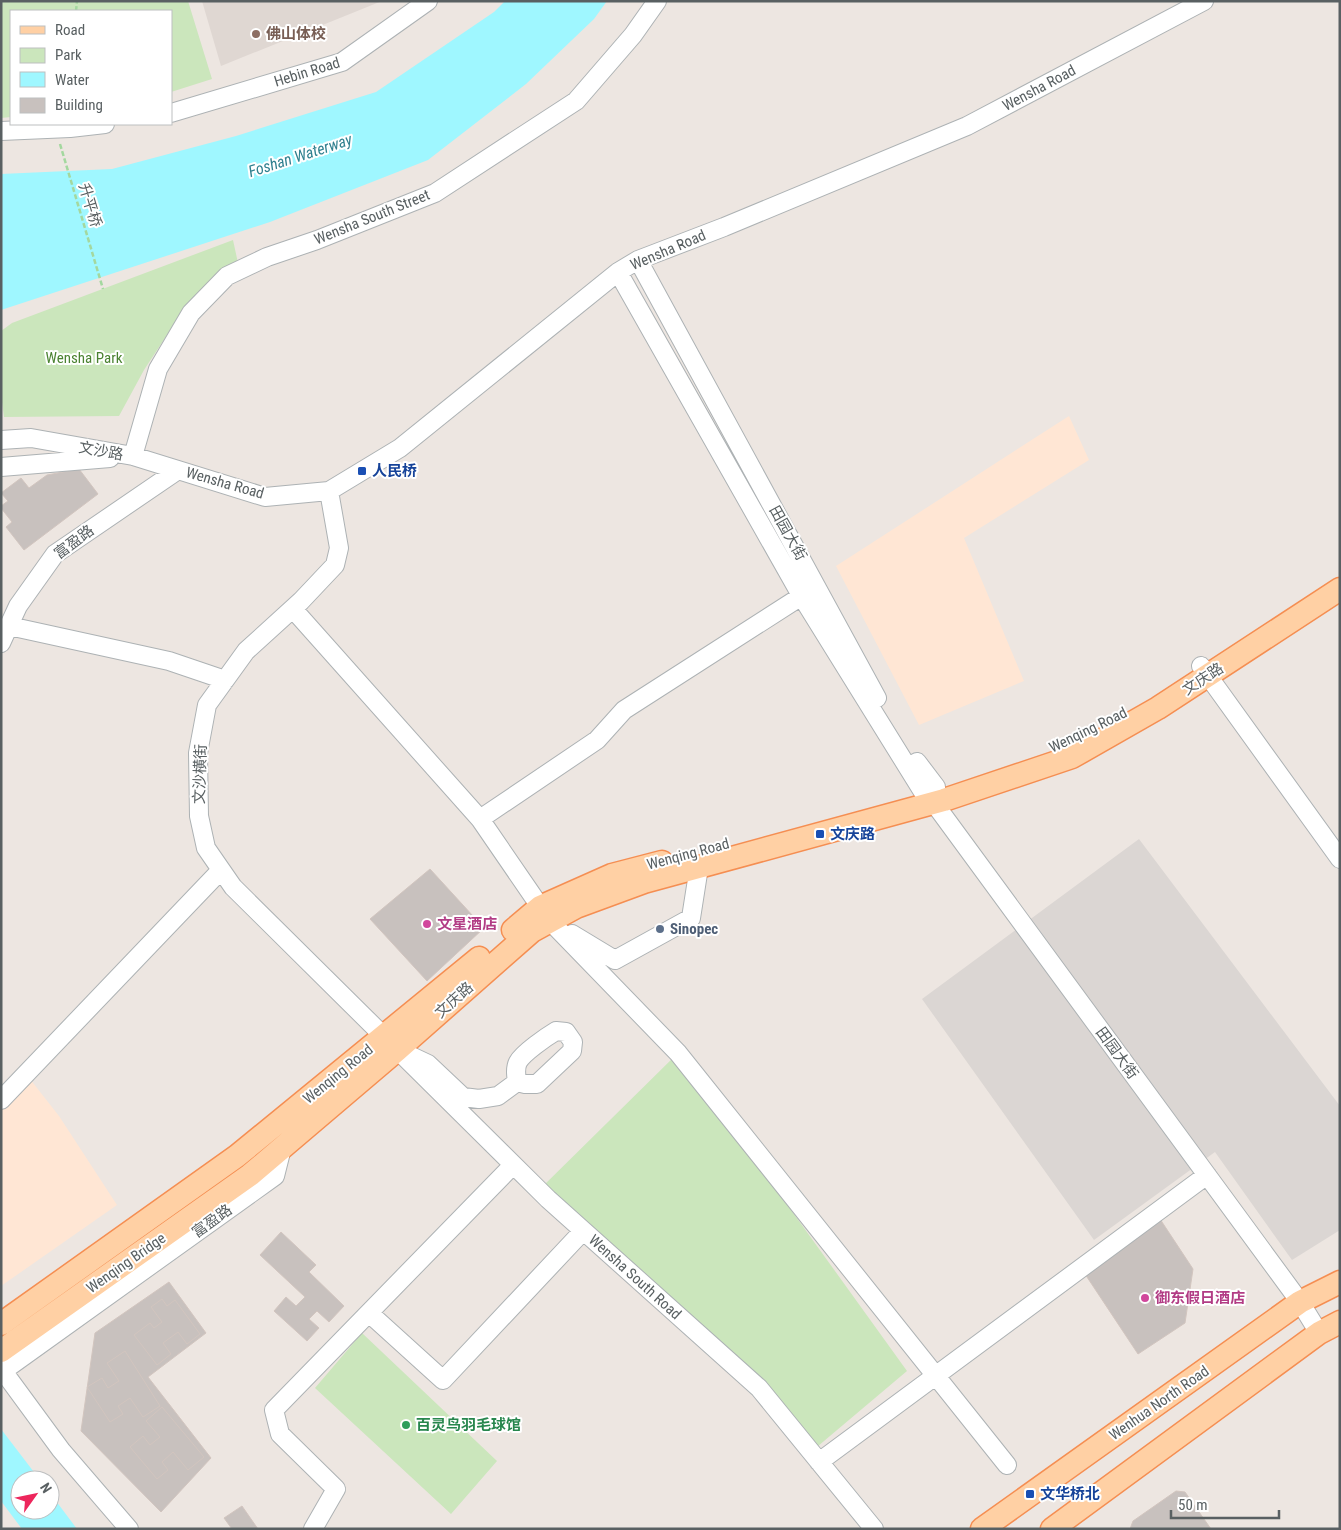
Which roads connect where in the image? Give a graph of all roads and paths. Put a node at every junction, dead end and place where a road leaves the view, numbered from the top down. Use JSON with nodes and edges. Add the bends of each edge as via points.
{"nodes":[{"id":1,"x":428,"y":1,"type":"edge"},
{"id":2,"x":657,"y":1,"type":"edge"},
{"id":3,"x":1204,"y":1,"type":"edge"},
{"id":4,"x":172,"y":112,"type":"edge"},
{"id":5,"x":92,"y":125,"type":"edge"},
{"id":6,"x":55,"y":128,"type":"junction"},
{"id":7,"x":1,"y":131,"type":"edge"},
{"id":8,"x":638,"y":260,"type":"junction"},
{"id":9,"x":618,"y":272,"type":"junction"},
{"id":10,"x":103,"y":288,"type":"dead end"},
{"id":11,"x":1,"y":440,"type":"edge"},
{"id":12,"x":133,"y":456,"type":"junction"},
{"id":13,"x":1,"y":467,"type":"edge"},
{"id":14,"x":178,"y":470,"type":"junction"},
{"id":15,"x":329,"y":491,"type":"junction"},
{"id":16,"x":1340,"y":574,"type":"edge"},
{"id":17,"x":817,"y":586,"type":"junction"},
{"id":18,"x":1340,"y":589,"type":"edge"},
{"id":19,"x":802,"y":597,"type":"junction"},
{"id":20,"x":293,"y":609,"type":"junction"},
{"id":21,"x":9,"y":626,"type":"junction"},
{"id":22,"x":1,"y":643,"type":"edge"},
{"id":23,"x":1205,"y":671,"type":"junction"},
{"id":24,"x":225,"y":680,"type":"junction"},
{"id":25,"x":931,"y":794,"type":"junction"},
{"id":26,"x":480,"y":820,"type":"junction"},
{"id":27,"x":1340,"y":859,"type":"edge"},
{"id":28,"x":699,"y":867,"type":"junction"},
{"id":29,"x":221,"y":870,"type":"junction"},
{"id":30,"x":545,"y":914,"type":"junction"},
{"id":31,"x":390,"y":1044,"type":"junction"},
{"id":32,"x":517,"y":1082,"type":"dead end"},
{"id":33,"x":1,"y":1100,"type":"edge"},
{"id":34,"x":282,"y":1148,"type":"junction"},
{"id":35,"x":237,"y":1156,"type":"joint"},
{"id":36,"x":513,"y":1165,"type":"junction"},
{"id":37,"x":1207,"y":1175,"type":"junction"},
{"id":38,"x":583,"y":1231,"type":"junction"},
{"id":39,"x":1340,"y":1282,"type":"edge"},
{"id":40,"x":1300,"y":1302,"type":"junction"},
{"id":41,"x":369,"y":1313,"type":"junction"},
{"id":42,"x":1340,"y":1322,"type":"edge"},
{"id":43,"x":1,"y":1324,"type":"edge"},
{"id":44,"x":1319,"y":1333,"type":"junction"},
{"id":45,"x":2,"y":1363,"type":"edge"},
{"id":46,"x":935,"y":1376,"type":"junction"},
{"id":47,"x":819,"y":1462,"type":"junction"},
{"id":48,"x":1006,"y":1465,"type":"dead end"},
{"id":49,"x":129,"y":1529,"type":"edge"},
{"id":50,"x":313,"y":1529,"type":"edge"},
{"id":51,"x":874,"y":1529,"type":"edge"},
{"id":52,"x":982,"y":1529,"type":"edge"},
{"id":53,"x":1052,"y":1529,"type":"edge"}],
"edges":[{"from":1,"to":4,"type":"street","name":"Hebin Road","via":[[342,62]]},
{"from":2,"to":12,"type":"street","name":"Wensha South Street","via":[[576,101],[435,193],[317,240],[267,256],[228,276],[191,313],[158,369]]},
{"from":3,"to":8,"type":"street","name":"Wensha Road","via":[[967,126]]},
{"from":5,"to":6,"type":"street"},
{"from":6,"to":7,"type":"street"},
{"from":6,"to":10,"type":"path","name":"升平桥"},
{"from":8,"to":9,"type":"street","name":"Wensha Road"},
{"from":8,"to":17,"type":"street","name":"田园大街"},
{"from":9,"to":15,"type":"street","name":"Wensha Road","via":[[400,448]]},
{"from":9,"to":19,"type":"street","name":"田园大街"},
{"from":11,"to":12,"type":"street","name":"文沙路","via":[[31,438]]},
{"from":12,"to":13,"type":"street","name":"文沙路"},
{"from":12,"to":14,"type":"street","name":"Wensha Road"},
{"from":14,"to":15,"type":"street","name":"Wensha Road","via":[[265,497]]},
{"from":14,"to":21,"type":"street","name":"富盈路","via":[[55,554],[18,606]]},
{"from":15,"to":20,"type":"street","name":"文沙横街","via":[[339,548],[335,565]]},
{"from":16,"to":23,"type":"main road","name":"文庆路"},
{"from":17,"to":19,"type":"street"},
{"from":17,"to":25,"type":"street","name":"田园大街"},
{"from":18,"to":23,"type":"main road","name":"文庆路"},
{"from":19,"to":25,"type":"street","name":"田园大街"},
{"from":19,"to":26,"type":"street","via":[[624,710],[597,740]]},
{"from":20,"to":24,"type":"street","name":"文沙横街","via":[[246,651]]},
{"from":20,"to":26,"type":"street"},
{"from":21,"to":22,"type":"street","name":"富盈路"},
{"from":21,"to":24,"type":"street","via":[[169,660]]},
{"from":23,"to":25,"type":"main road","name":"Wenqing Road","via":[[1062,745]]},
{"from":23,"to":27,"type":"street"},
{"from":24,"to":29,"type":"street","name":"文沙横街","via":[[207,705],[198,753],[199,816],[206,848]]},
{"from":25,"to":28,"type":"main road"},
{"from":25,"to":30,"type":"main road","name":"Wenqing Road","via":[[806,822],[612,875]]},
{"from":25,"to":37,"type":"street","name":"田园大街"},
{"from":26,"to":30,"type":"street"},
{"from":28,"to":30,"type":"main road","via":[[644,882],[576,908]]},
{"from":28,"to":30,"type":"street","via":[[690,918],[615,960]]},
{"from":29,"to":31,"type":"street","name":"文沙横街","via":[[233,887]]},
{"from":29,"to":33,"type":"street"},
{"from":30,"to":31,"type":"main road","name":"Wenqing Road"},
{"from":30,"to":46,"type":"street","via":[[678,1053]]},
{"from":31,"to":32,"type":"street","via":[[428,1064],[463,1097],[498,1096]]},
{"from":31,"to":34,"type":"main road"},
{"from":31,"to":35,"type":"main road","name":"Wenqing Road"},
{"from":31,"to":36,"type":"street","name":"Wensha South Road"},
{"from":34,"to":45,"type":"main road","name":"Wenqing Bridge"},
{"from":34,"to":45,"type":"street","name":"富盈路","via":[[275,1176]]},
{"from":35,"to":43,"type":"main road","name":"Wenqing Bridge"},
{"from":36,"to":38,"type":"street","name":"Wensha South Road"},
{"from":36,"to":41,"type":"street"},
{"from":37,"to":40,"type":"street","name":"田园大街"},
{"from":37,"to":46,"type":"street"},
{"from":38,"to":41,"type":"street","via":[[443,1380]]},
{"from":38,"to":47,"type":"street","name":"Wensha South Road","via":[[759,1388]]},
{"from":39,"to":40,"type":"main road","name":"Wenhua North Road"},
{"from":40,"to":44,"type":"street","name":"田园大街"},
{"from":40,"to":52,"type":"main road","name":"Wenhua North Road"},
{"from":41,"to":50,"type":"street","via":[[274,1410],[280,1434],[336,1489]]},
{"from":42,"to":44,"type":"main road"},
{"from":44,"to":53,"type":"main road"},
{"from":45,"to":49,"type":"street","via":[[61,1450]]},
{"from":46,"to":47,"type":"street"},
{"from":46,"to":48,"type":"street"},
{"from":47,"to":51,"type":"street","name":"Wensha South Road"}]}
